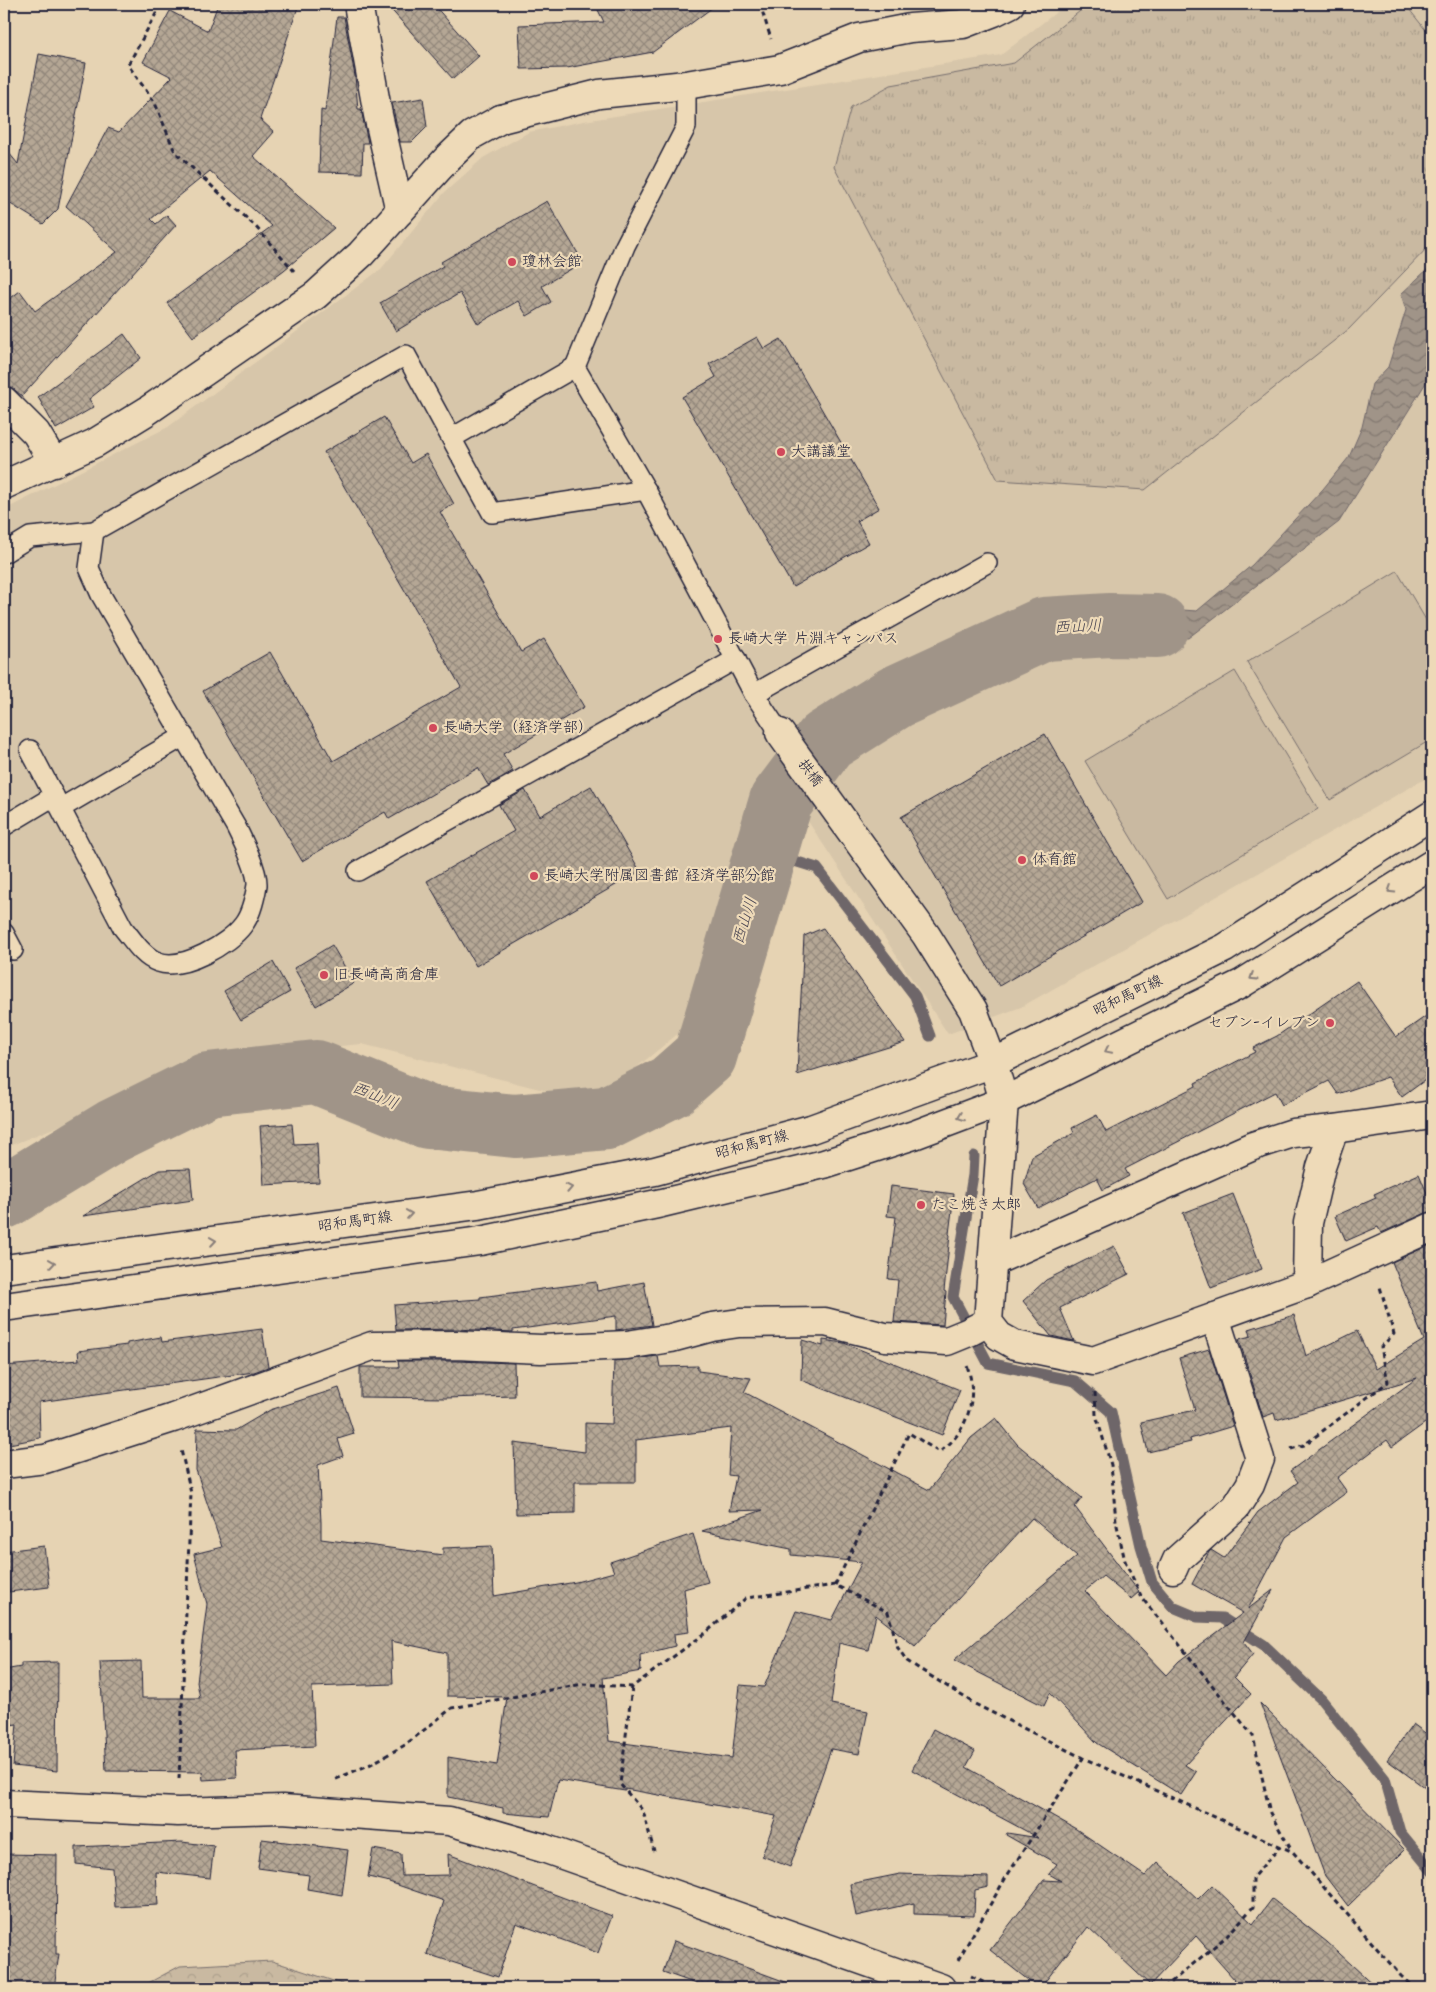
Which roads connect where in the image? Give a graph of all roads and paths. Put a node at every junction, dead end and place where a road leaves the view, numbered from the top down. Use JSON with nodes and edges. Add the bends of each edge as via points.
{"nodes":[{"id":1,"x":157,"y":4,"type":"edge"},
{"id":2,"x":358,"y":4,"type":"edge"},
{"id":3,"x":1010,"y":4,"type":"edge"},
{"id":4,"x":686,"y":85,"type":"junction"},
{"id":5,"x":400,"y":211,"type":"junction"},
{"id":6,"x":316,"y":295,"type":"junction"},
{"id":7,"x":575,"y":367,"type":"junction"},
{"id":8,"x":4,"y":401,"type":"edge"},
{"id":9,"x":452,"y":438,"type":"junction"},
{"id":10,"x":54,"y":463,"type":"junction"},
{"id":11,"x":4,"y":485,"type":"edge"},
{"id":12,"x":646,"y":490,"type":"junction"},
{"id":13,"x":94,"y":531,"type":"junction"},
{"id":14,"x":4,"y":553,"type":"edge"},
{"id":15,"x":987,"y":563,"type":"dead end"},
{"id":16,"x":736,"y":659,"type":"junction"},
{"id":17,"x":754,"y":694,"type":"junction"},
{"id":18,"x":780,"y":733,"type":"joint"},
{"id":19,"x":184,"y":736,"type":"junction"},
{"id":20,"x":30,"y":750,"type":"dead end"},
{"id":21,"x":58,"y":802,"type":"junction"},
{"id":22,"x":1432,"y":815,"type":"edge"},
{"id":23,"x":4,"y":826,"type":"edge"},
{"id":24,"x":1432,"y":864,"type":"edge"},
{"id":25,"x":358,"y":871,"type":"dead end"},
{"id":26,"x":4,"y":933,"type":"edge"},
{"id":27,"x":13,"y":950,"type":"dead end"},
{"id":28,"x":993,"y":1064,"type":"junction"},
{"id":29,"x":1004,"y":1101,"type":"junction"},
{"id":30,"x":1432,"y":1115,"type":"edge"},
{"id":31,"x":1334,"y":1129,"type":"junction"},
{"id":32,"x":1432,"y":1227,"type":"edge"},
{"id":33,"x":1371,"y":1255,"type":"junction"},
{"id":34,"x":992,"y":1262,"type":"junction"},
{"id":35,"x":4,"y":1269,"type":"edge"},
{"id":36,"x":1307,"y":1284,"type":"junction"},
{"id":37,"x":4,"y":1306,"type":"edge"},
{"id":38,"x":1215,"y":1317,"type":"junction"},
{"id":39,"x":974,"y":1329,"type":"junction"},
{"id":40,"x":173,"y":1418,"type":"junction"},
{"id":41,"x":1260,"y":1459,"type":"junction"},
{"id":42,"x":4,"y":1464,"type":"edge"},
{"id":43,"x":1173,"y":1569,"type":"dead end"},
{"id":44,"x":836,"y":1585,"type":"junction"},
{"id":45,"x":632,"y":1687,"type":"junction"},
{"id":46,"x":1253,"y":1736,"type":"dead end"},
{"id":47,"x":1083,"y":1758,"type":"junction"},
{"id":48,"x":340,"y":1776,"type":"dead end"},
{"id":49,"x":4,"y":1804,"type":"edge"},
{"id":50,"x":178,"y":1812,"type":"junction"},
{"id":51,"x":1280,"y":1847,"type":"junction"},
{"id":52,"x":1293,"y":1852,"type":"junction"},
{"id":53,"x":664,"y":1891,"type":"junction"},
{"id":54,"x":948,"y":1978,"type":"edge"},
{"id":55,"x":1164,"y":1988,"type":"edge"},
{"id":56,"x":1414,"y":1988,"type":"edge"}],
"edges":[{"from":1,"to":6,"type":"path","via":[[158,10],[128,65],[155,103],[174,152],[255,226]]},
{"from":2,"to":5,"type":"street","via":[[378,116]]},
{"from":3,"to":4,"type":"street","via":[[963,24],[910,28],[859,38],[780,70]]},
{"from":4,"to":5,"type":"street","via":[[599,94],[501,119],[472,135]]},
{"from":4,"to":7,"type":"lane","via":[[686,126],[625,246]]},
{"from":5,"to":6,"type":"street","via":[[361,254]]},
{"from":6,"to":10,"type":"street","via":[[148,411]]},
{"from":7,"to":9,"type":"lane"},
{"from":7,"to":12,"type":"lane"},
{"from":8,"to":10,"type":"street","via":[[36,433]]},
{"from":9,"to":12,"type":"lane","via":[[492,513]]},
{"from":9,"to":13,"type":"lane","via":[[406,355]]},
{"from":10,"to":11,"type":"street"},
{"from":12,"to":16,"type":"lane"},
{"from":13,"to":14,"type":"lane","via":[[30,537]]},
{"from":13,"to":19,"type":"lane","via":[[89,568],[101,595]]},
{"from":15,"to":17,"type":"lane"},
{"from":16,"to":17,"type":"lane"},
{"from":16,"to":25,"type":"lane"},
{"from":17,"to":18,"type":"lane"},
{"from":18,"to":28,"type":"street","name":"拱橋","via":[[926,935],[973,1010]]},
{"from":19,"to":21,"type":"lane"},
{"from":19,"to":21,"type":"lane","via":[[236,827],[251,859],[257,883],[244,924],[208,953],[182,962],[159,963],[142,952],[123,928]]},
{"from":20,"to":21,"type":"lane"},
{"from":21,"to":23,"type":"lane"},
{"from":22,"to":28,"type":"street","name":"昭和馬町線","via":[[1225,948]]},
{"from":24,"to":29,"type":"street","one_way":true,"via":[[1241,984]]},
{"from":26,"to":27,"type":"lane"},
{"from":28,"to":29,"type":"street","name":"拱橋"},
{"from":35,"to":28,"type":"street","name":"昭和馬町線","one_way":true,"via":[[478,1205],[655,1172],[811,1129]]},
{"from":29,"to":34,"type":"street"},
{"from":29,"to":37,"type":"street","one_way":true,"via":[[824,1164],[662,1203],[480,1241]]},
{"from":30,"to":31,"type":"street"},
{"from":31,"to":34,"type":"street","via":[[1294,1132],[1254,1146]]},
{"from":31,"to":36,"type":"street","via":[[1308,1222]]},
{"from":32,"to":33,"type":"street"},
{"from":33,"to":36,"type":"street"},
{"from":33,"to":41,"type":"path","via":[[1394,1334],[1381,1347],[1388,1382],[1304,1445]]},
{"from":34,"to":39,"type":"street"},
{"from":36,"to":38,"type":"street"},
{"from":38,"to":39,"type":"street","via":[[1093,1361],[1014,1345],[999,1336]]},
{"from":38,"to":41,"type":"street"},
{"from":39,"to":40,"type":"street","via":[[947,1341],[885,1337],[825,1322],[739,1323],[628,1345],[541,1349],[372,1346]]},
{"from":39,"to":44,"type":"path","via":[[969,1372],[972,1400],[966,1419],[949,1446],[939,1452],[909,1433]]},
{"from":40,"to":42,"type":"street","via":[[45,1459]]},
{"from":40,"to":50,"type":"path","via":[[192,1493]]},
{"from":41,"to":43,"type":"street","via":[[1250,1485],[1236,1507],[1177,1560]]},
{"from":44,"to":45,"type":"path","via":[[746,1598],[703,1635]]},
{"from":44,"to":47,"type":"path","via":[[888,1612],[898,1648],[907,1661],[975,1704]]},
{"from":45,"to":48,"type":"path","via":[[584,1684],[452,1708],[405,1745],[371,1764]]},
{"from":45,"to":53,"type":"path","via":[[620,1784],[643,1812]]},
{"from":46,"to":52,"type":"path","via":[[1270,1813]]},
{"from":47,"to":51,"type":"path"},
{"from":47,"to":54,"type":"path","via":[[1005,1879]]},
{"from":49,"to":50,"type":"street"},
{"from":50,"to":53,"type":"street","via":[[282,1809],[449,1821],[543,1848]]},
{"from":51,"to":52,"type":"path"},
{"from":51,"to":55,"type":"path","via":[[1253,1877],[1253,1907],[1227,1936]]},
{"from":52,"to":56,"type":"path"},
{"from":53,"to":54,"type":"street"}]}
